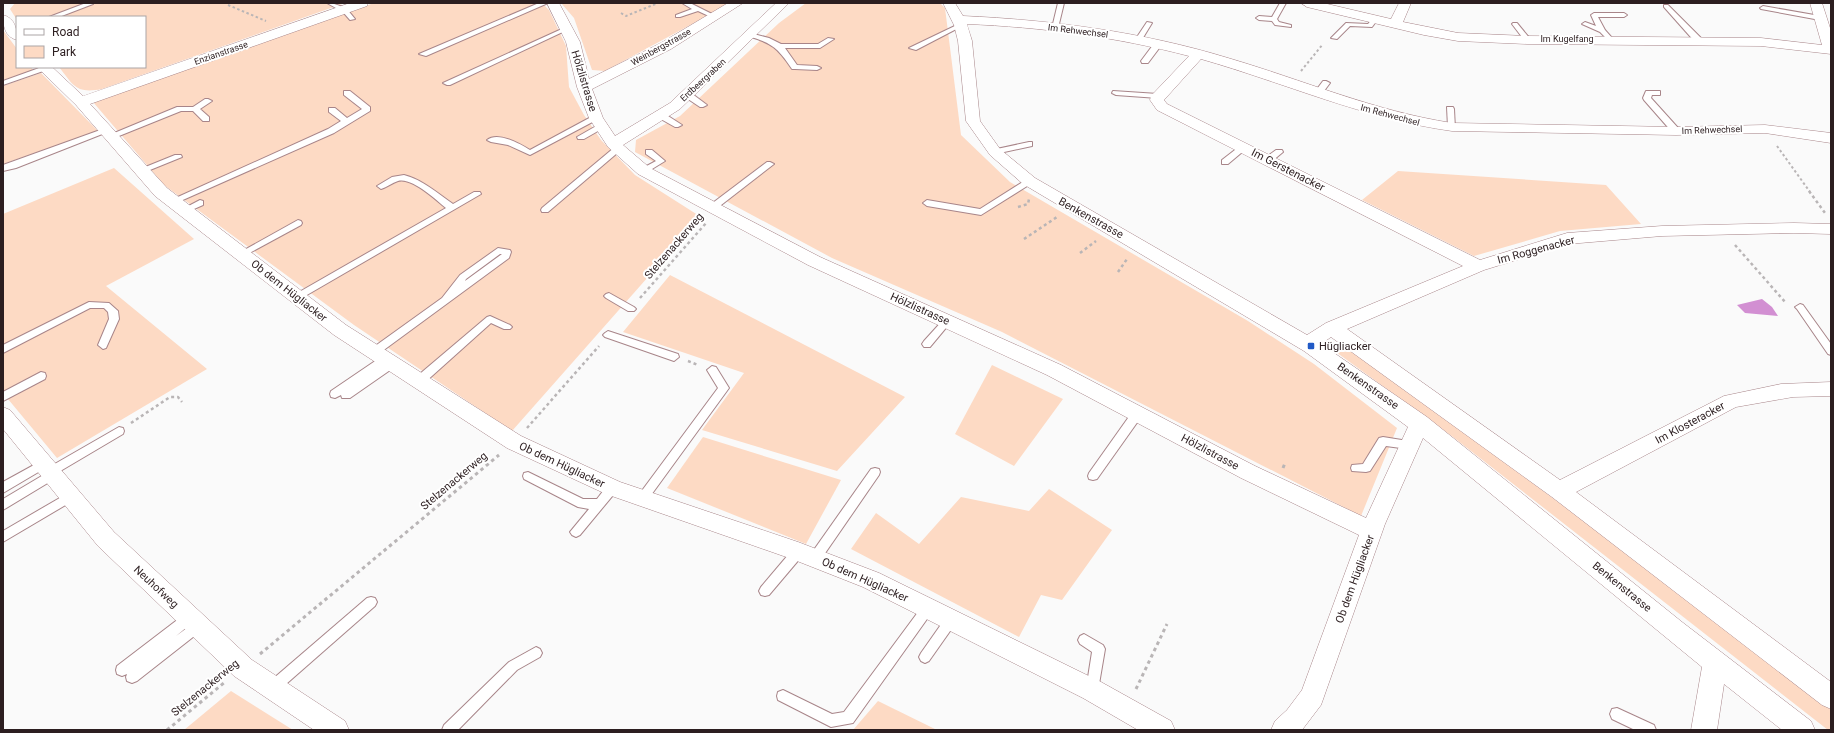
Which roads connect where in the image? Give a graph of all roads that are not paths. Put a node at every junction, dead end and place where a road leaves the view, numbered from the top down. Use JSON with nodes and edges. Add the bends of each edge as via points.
{"nodes":[{"id":1,"x":362,"y":3,"type":"edge"},
{"id":2,"x":545,"y":3,"type":"edge"},
{"id":3,"x":553,"y":3,"type":"edge"},
{"id":4,"x":686,"y":3,"type":"edge"},
{"id":5,"x":734,"y":3,"type":"edge"},
{"id":6,"x":783,"y":3,"type":"edge"},
{"id":7,"x":949,"y":3,"type":"edge"},
{"id":8,"x":1061,"y":3,"type":"edge"},
{"id":9,"x":1283,"y":3,"type":"edge"},
{"id":10,"x":1307,"y":3,"type":"edge"},
{"id":11,"x":1405,"y":3,"type":"edge"},
{"id":12,"x":1816,"y":3,"type":"edge"},
{"id":13,"x":90,"y":4,"type":"dead end"},
{"id":14,"x":1666,"y":6,"type":"dead end"},
{"id":15,"x":1763,"y":8,"type":"dead end"},
{"id":16,"x":698,"y":9,"type":"junction"},
{"id":17,"x":342,"y":10,"type":"edge"},
{"id":18,"x":1624,"y":15,"type":"dead end"},
{"id":19,"x":55,"y":16,"type":"edge"},
{"id":20,"x":678,"y":16,"type":"dead end"},
{"id":21,"x":713,"y":16,"type":"junction"},
{"id":22,"x":1259,"y":18,"type":"dead end"},
{"id":23,"x":1820,"y":18,"type":"junction"},
{"id":24,"x":3,"y":19,"type":"edge"},
{"id":25,"x":1274,"y":19,"type":"junction"},
{"id":26,"x":1375,"y":20,"type":"junction"},
{"id":27,"x":960,"y":22,"type":"junction"},
{"id":28,"x":1149,"y":23,"type":"dead end"},
{"id":29,"x":1395,"y":24,"type":"junction"},
{"id":30,"x":1515,"y":24,"type":"dead end"},
{"id":31,"x":1585,"y":24,"type":"dead end"},
{"id":32,"x":1289,"y":26,"type":"dead end"},
{"id":33,"x":1055,"y":28,"type":"junction"},
{"id":34,"x":566,"y":29,"type":"junction"},
{"id":35,"x":15,"y":32,"type":"edge"},
{"id":36,"x":750,"y":35,"type":"junction"},
{"id":37,"x":1605,"y":35,"type":"junction"},
{"id":38,"x":1335,"y":38,"type":"dead end"},
{"id":39,"x":830,"y":39,"type":"dead end"},
{"id":40,"x":1139,"y":40,"type":"junction"},
{"id":41,"x":1527,"y":40,"type":"junction"},
{"id":42,"x":1699,"y":41,"type":"junction"},
{"id":43,"x":1159,"y":43,"type":"junction"},
{"id":44,"x":782,"y":46,"type":"junction"},
{"id":45,"x":913,"y":48,"type":"dead end"},
{"id":46,"x":1831,"y":50,"type":"edge"},
{"id":47,"x":423,"y":54,"type":"dead end"},
{"id":48,"x":1198,"y":54,"type":"junction"},
{"id":49,"x":1145,"y":61,"type":"dead end"},
{"id":50,"x":45,"y":68,"type":"edge"},
{"id":51,"x":817,"y":68,"type":"dead end"},
{"id":52,"x":447,"y":82,"type":"dead end"},
{"id":53,"x":3,"y":83,"type":"edge"},
{"id":54,"x":584,"y":87,"type":"junction"},
{"id":55,"x":347,"y":93,"type":"dead end"},
{"id":56,"x":1116,"y":93,"type":"dead end"},
{"id":57,"x":1657,"y":93,"type":"dead end"},
{"id":58,"x":688,"y":95,"type":"junction"},
{"id":59,"x":1158,"y":96,"type":"junction"},
{"id":60,"x":208,"y":101,"type":"dead end"},
{"id":61,"x":81,"y":102,"type":"junction"},
{"id":62,"x":703,"y":105,"type":"dead end"},
{"id":63,"x":195,"y":108,"type":"junction"},
{"id":64,"x":1450,"y":109,"type":"dead end"},
{"id":65,"x":332,"y":110,"type":"dead end"},
{"id":66,"x":662,"y":116,"type":"junction"},
{"id":67,"x":206,"y":119,"type":"dead end"},
{"id":68,"x":347,"y":122,"type":"junction"},
{"id":69,"x":599,"y":122,"type":"junction"},
{"id":70,"x":678,"y":125,"type":"dead end"},
{"id":71,"x":1452,"y":127,"type":"junction"},
{"id":72,"x":331,"y":131,"type":"junction"},
{"id":73,"x":344,"y":132,"type":"dead end"},
{"id":74,"x":1676,"y":132,"type":"junction"},
{"id":75,"x":109,"y":134,"type":"junction"},
{"id":76,"x":581,"y":137,"type":"dead end"},
{"id":77,"x":1831,"y":138,"type":"edge"},
{"id":78,"x":491,"y":140,"type":"dead end"},
{"id":79,"x":1029,"y":144,"type":"dead end"},
{"id":80,"x":616,"y":146,"type":"junction"},
{"id":81,"x":1243,"y":148,"type":"junction"},
{"id":82,"x":649,"y":152,"type":"dead end"},
{"id":83,"x":995,"y":152,"type":"junction"},
{"id":84,"x":178,"y":157,"type":"dead end"},
{"id":85,"x":1225,"y":162,"type":"dead end"},
{"id":86,"x":770,"y":164,"type":"dead end"},
{"id":87,"x":3,"y":168,"type":"edge"},
{"id":88,"x":142,"y":170,"type":"junction"},
{"id":89,"x":644,"y":171,"type":"junction"},
{"id":90,"x":1028,"y":181,"type":"junction"},
{"id":91,"x":381,"y":186,"type":"dead end"},
{"id":92,"x":477,"y":194,"type":"dead end"},
{"id":93,"x":927,"y":203,"type":"dead end"},
{"id":94,"x":186,"y":205,"type":"junction"},
{"id":95,"x":452,"y":208,"type":"junction"},
{"id":96,"x":716,"y":208,"type":"junction"},
{"id":97,"x":545,"y":210,"type":"dead end"},
{"id":98,"x":298,"y":223,"type":"dead end"},
{"id":99,"x":1830,"y":224,"type":"edge"},
{"id":100,"x":241,"y":254,"type":"junction"},
{"id":101,"x":1478,"y":266,"type":"junction"},
{"id":102,"x":609,"y":296,"type":"dead end"},
{"id":103,"x":297,"y":297,"type":"junction"},
{"id":104,"x":445,"y":300,"type":"junction"},
{"id":105,"x":1800,"y":307,"type":"dead end"},
{"id":106,"x":631,"y":309,"type":"road end"},
{"id":107,"x":947,"y":321,"type":"junction"},
{"id":108,"x":507,"y":327,"type":"dead end"},
{"id":109,"x":1332,"y":328,"type":"junction"},
{"id":110,"x":608,"y":335,"type":"road end"},
{"id":111,"x":927,"y":344,"type":"dead end"},
{"id":112,"x":1306,"y":344,"type":"junction"},
{"id":113,"x":103,"y":345,"type":"dead end"},
{"id":114,"x":3,"y":349,"type":"edge"},
{"id":115,"x":1831,"y":352,"type":"edge"},
{"id":116,"x":674,"y":357,"type":"road end"},
{"id":117,"x":383,"y":358,"type":"junction"},
{"id":118,"x":712,"y":370,"type":"road end"},
{"id":119,"x":41,"y":376,"type":"dead end"},
{"id":120,"x":420,"y":381,"type":"junction"},
{"id":121,"x":1831,"y":389,"type":"edge"},
{"id":122,"x":335,"y":394,"type":"dead end"},
{"id":123,"x":346,"y":395,"type":"dead end"},
{"id":124,"x":3,"y":397,"type":"edge"},
{"id":125,"x":1138,"y":414,"type":"junction"},
{"id":126,"x":3,"y":416,"type":"edge"},
{"id":127,"x":1420,"y":422,"type":"junction"},
{"id":128,"x":119,"y":431,"type":"road end"},
{"id":129,"x":1408,"y":445,"type":"junction"},
{"id":130,"x":1356,"y":468,"type":"dead end"},
{"id":131,"x":49,"y":470,"type":"junction"},
{"id":132,"x":875,"y":472,"type":"dead end"},
{"id":133,"x":528,"y":476,"type":"dead end"},
{"id":134,"x":1093,"y":476,"type":"dead end"},
{"id":135,"x":3,"y":488,"type":"edge"},
{"id":136,"x":613,"y":488,"type":"junction"},
{"id":137,"x":1559,"y":491,"type":"junction"},
{"id":138,"x":70,"y":497,"type":"junction"},
{"id":139,"x":642,"y":499,"type":"junction"},
{"id":140,"x":600,"y":504,"type":"junction"},
{"id":141,"x":3,"y":505,"type":"edge"},
{"id":142,"x":1372,"y":531,"type":"junction"},
{"id":143,"x":576,"y":532,"type":"dead end"},
{"id":144,"x":3,"y":537,"type":"edge"},
{"id":145,"x":807,"y":555,"type":"junction"},
{"id":146,"x":765,"y":591,"type":"dead end"},
{"id":147,"x":371,"y":602,"type":"dead end"},
{"id":148,"x":928,"y":608,"type":"junction"},
{"id":149,"x":951,"y":620,"type":"junction"},
{"id":150,"x":194,"y":622,"type":"junction"},
{"id":151,"x":1084,"y":640,"type":"dead end"},
{"id":152,"x":536,"y":652,"type":"dead end"},
{"id":153,"x":925,"y":657,"type":"dead end"},
{"id":154,"x":1715,"y":663,"type":"junction"},
{"id":155,"x":122,"y":670,"type":"dead end"},
{"id":156,"x":132,"y":677,"type":"dead end"},
{"id":157,"x":272,"y":688,"type":"junction"},
{"id":158,"x":1092,"y":690,"type":"junction"},
{"id":159,"x":783,"y":696,"type":"dead end"},
{"id":160,"x":1831,"y":698,"type":"edge"},
{"id":161,"x":1617,"y":714,"type":"dead end"},
{"id":162,"x":336,"y":730,"type":"edge"},
{"id":163,"x":449,"y":730,"type":"edge"},
{"id":164,"x":1162,"y":730,"type":"edge"},
{"id":165,"x":1284,"y":730,"type":"edge"},
{"id":166,"x":1648,"y":730,"type":"edge"},
{"id":167,"x":1704,"y":730,"type":"edge"},
{"id":168,"x":1802,"y":730,"type":"edge"}],
"edges":[{"from":1,"to":17,"type":"street","name":"Enzianstrasse"},
{"from":2,"to":47,"type":"lane"},
{"from":3,"to":34,"type":"street","name":"Hölzlistrasse"},
{"from":4,"to":16,"type":"lane"},
{"from":5,"to":21,"type":"street","name":"Weinbergstrasse"},
{"from":6,"to":36,"type":"street","name":"Erdbeergraben"},
{"from":7,"to":27,"type":"street","name":"Benkenstrasse"},
{"from":8,"to":33,"type":"lane"},
{"from":9,"to":25,"type":"lane"},
{"from":10,"to":26,"type":"street","name":"Im Kugelfang"},
{"from":11,"to":29,"type":"street"},
{"from":12,"to":23,"type":"street"},
{"from":13,"to":19,"type":"lane"},
{"from":14,"to":42,"type":"lane"},
{"from":15,"to":23,"type":"lane"},
{"from":16,"to":20,"type":"lane"},
{"from":16,"to":21,"type":"lane"},
{"from":17,"to":61,"type":"street","name":"Enzianstrasse"},
{"from":18,"to":37,"type":"lane","via":[[1594,15]]},
{"from":21,"to":54,"type":"street","name":"Weinbergstrasse","via":[[666,46]]},
{"from":22,"to":25,"type":"lane"},
{"from":23,"to":46,"type":"street"},
{"from":24,"to":35,"type":"street"},
{"from":25,"to":32,"type":"lane","via":[[1277,24]]},
{"from":26,"to":29,"type":"street","name":"Im Kugelfang"},
{"from":26,"to":38,"type":"lane","via":[[1370,26],[1348,24]]},
{"from":27,"to":33,"type":"street","name":"Im Rehwechsel","via":[[993,21]]},
{"from":27,"to":45,"type":"lane"},
{"from":27,"to":83,"type":"street","name":"Benkenstrasse","via":[[966,41],[973,121]]},
{"from":28,"to":40,"type":"lane"},
{"from":29,"to":41,"type":"street","name":"Im Kugelfang","via":[[1458,37]]},
{"from":30,"to":41,"type":"lane"},
{"from":31,"to":37,"type":"lane"},
{"from":33,"to":40,"type":"street","name":"Im Rehwechsel"},
{"from":34,"to":52,"type":"lane"},
{"from":34,"to":54,"type":"street","name":"Hölzlistrasse","via":[[573,42]]},
{"from":36,"to":44,"type":"lane","via":[[768,39]]},
{"from":36,"to":58,"type":"street","name":"Erdbeergraben"},
{"from":37,"to":41,"type":"street","name":"Im Kugelfang"},
{"from":37,"to":42,"type":"street","name":"Im Kugelfang"},
{"from":39,"to":44,"type":"lane","via":[[820,46]]},
{"from":40,"to":43,"type":"street","name":"Im Rehwechsel"},
{"from":42,"to":46,"type":"street","name":"Im Kugelfang","via":[[1761,42]]},
{"from":43,"to":48,"type":"street","name":"Im Rehwechsel"},
{"from":43,"to":49,"type":"lane"},
{"from":44,"to":51,"type":"lane","via":[[795,67]]},
{"from":48,"to":59,"type":"street"},
{"from":48,"to":71,"type":"street","name":"Im Rehwechsel","via":[[1290,84],[1322,88],[1380,114],[1422,124]]},
{"from":50,"to":53,"type":"lane"},
{"from":50,"to":61,"type":"street","name":"Ob dem Hügliacker"},
{"from":54,"to":69,"type":"street","name":"Hölzlistrasse"},
{"from":55,"to":68,"type":"lane","via":[[367,109]]},
{"from":56,"to":59,"type":"lane"},
{"from":57,"to":74,"type":"lane","via":[[1649,93],[1647,98]]},
{"from":58,"to":62,"type":"lane"},
{"from":58,"to":66,"type":"street","name":"Erdbeergraben"},
{"from":59,"to":81,"type":"street","name":"Im Gerstenacker","via":[[1157,100],[1162,107]]},
{"from":60,"to":63,"type":"lane"},
{"from":61,"to":75,"type":"street","name":"Ob dem Hügliacker"},
{"from":63,"to":67,"type":"lane"},
{"from":63,"to":75,"type":"lane","via":[[180,109]]},
{"from":64,"to":71,"type":"lane"},
{"from":65,"to":68,"type":"lane"},
{"from":66,"to":70,"type":"lane"},
{"from":66,"to":80,"type":"street","name":"Erdbeergraben"},
{"from":68,"to":72,"type":"lane"},
{"from":69,"to":76,"type":"lane"},
{"from":69,"to":78,"type":"lane","via":[[530,153],[508,141]]},
{"from":69,"to":80,"type":"street","name":"Hölzlistrasse"},
{"from":71,"to":74,"type":"street","name":"Im Rehwechsel"},
{"from":72,"to":73,"type":"lane"},
{"from":72,"to":94,"type":"lane","via":[[291,153],[256,162]]},
{"from":74,"to":77,"type":"street","name":"Im Rehwechsel","via":[[1765,129]]},
{"from":75,"to":87,"type":"lane"},
{"from":75,"to":88,"type":"street","name":"Ob dem Hügliacker"},
{"from":79,"to":83,"type":"lane"},
{"from":80,"to":89,"type":"street","name":"Hölzlistrasse"},
{"from":80,"to":97,"type":"lane"},
{"from":81,"to":85,"type":"lane"},
{"from":81,"to":101,"type":"street","name":"Im Gerstenacker","via":[[1274,156]]},
{"from":82,"to":89,"type":"lane","via":[[661,161]]},
{"from":83,"to":90,"type":"street","name":"Benkenstrasse"},
{"from":84,"to":88,"type":"lane"},
{"from":86,"to":96,"type":"lane"},
{"from":88,"to":94,"type":"street","name":"Ob dem Hügliacker","via":[[161,192]]},
{"from":89,"to":96,"type":"street","name":"Hölzlistrasse"},
{"from":90,"to":93,"type":"lane","via":[[981,212]]},
{"from":90,"to":112,"type":"street","name":"Benkenstrasse"},
{"from":91,"to":95,"type":"lane","via":[[395,179],[413,180]]},
{"from":92,"to":95,"type":"lane"},
{"from":94,"to":100,"type":"street","name":"Ob dem Hügliacker"},
{"from":95,"to":103,"type":"lane"},
{"from":96,"to":107,"type":"street","name":"Hölzlistrasse","via":[[814,261]]},
{"from":98,"to":100,"type":"lane"},
{"from":99,"to":101,"type":"street","name":"Im Roggenacker","via":[[1662,231],[1567,239]]},
{"from":100,"to":103,"type":"street","name":"Ob dem Hügliacker"},
{"from":101,"to":109,"type":"street","name":"Im Roggenacker"},
{"from":102,"to":106,"type":"lane"},
{"from":103,"to":117,"type":"street","name":"Ob dem Hügliacker","via":[[340,330]]},
{"from":104,"to":104,"type":"lane","via":[[463,277],[498,251],[507,252],[506,256]]},
{"from":104,"to":117,"type":"lane"},
{"from":105,"to":115,"type":"lane"},
{"from":107,"to":111,"type":"lane"},
{"from":107,"to":125,"type":"street","name":"Hölzlistrasse","via":[[1054,370]]},
{"from":108,"to":120,"type":"lane","via":[[490,319]]},
{"from":109,"to":112,"type":"street","name":"Im Roggenacker"},
{"from":109,"to":137,"type":"street"},
{"from":110,"to":116,"type":"lane"},
{"from":112,"to":127,"type":"street","name":"Benkenstrasse"},
{"from":113,"to":114,"type":"lane","via":[[114,319],[113,311],[106,305],[89,305]]},
{"from":117,"to":120,"type":"street","name":"Ob dem Hügliacker"},
{"from":117,"to":122,"type":"lane"},
{"from":117,"to":123,"type":"lane"},
{"from":118,"to":139,"type":"lane","via":[[724,388]]},
{"from":119,"to":124,"type":"lane"},
{"from":120,"to":136,"type":"street","name":"Ob dem Hügliacker","via":[[514,442]]},
{"from":121,"to":137,"type":"street","name":"Im Klosteracker","via":[[1803,388],[1762,393],[1732,401]]},
{"from":125,"to":134,"type":"lane"},
{"from":125,"to":142,"type":"street","name":"Hölzlistrasse","via":[[1248,472]]},
{"from":126,"to":131,"type":"street","name":"Neuhofweg"},
{"from":127,"to":129,"type":"street","name":"Ob dem Hügliacker"},
{"from":127,"to":154,"type":"street","name":"Benkenstrasse"},
{"from":128,"to":131,"type":"lane"},
{"from":129,"to":130,"type":"lane","via":[[1383,441],[1366,468]]},
{"from":129,"to":142,"type":"street","name":"Ob dem Hügliacker"},
{"from":131,"to":135,"type":"lane"},
{"from":131,"to":138,"type":"street","name":"Neuhofweg"},
{"from":131,"to":141,"type":"lane"},
{"from":132,"to":145,"type":"lane"},
{"from":133,"to":140,"type":"lane","via":[[582,504]]},
{"from":136,"to":139,"type":"street","name":"Ob dem Hügliacker"},
{"from":136,"to":140,"type":"lane"},
{"from":137,"to":160,"type":"street"},
{"from":138,"to":144,"type":"lane"},
{"from":138,"to":150,"type":"street","name":"Neuhofweg","via":[[106,539]]},
{"from":139,"to":145,"type":"street","name":"Ob dem Hügliacker"},
{"from":140,"to":143,"type":"lane"},
{"from":142,"to":165,"type":"street","name":"Ob dem Hügliacker","via":[[1312,697],[1296,719]]},
{"from":145,"to":146,"type":"lane"},
{"from":145,"to":148,"type":"street","name":"Ob dem Hügliacker","via":[[871,580]]},
{"from":147,"to":157,"type":"lane"},
{"from":148,"to":149,"type":"street","name":"Ob dem Hügliacker"},
{"from":148,"to":159,"type":"lane","via":[[848,718],[831,720]]},
{"from":149,"to":153,"type":"lane"},
{"from":149,"to":158,"type":"street","name":"Ob dem Hügliacker"},
{"from":150,"to":155,"type":"lane"},
{"from":150,"to":156,"type":"lane"},
{"from":150,"to":157,"type":"street","name":"Neuhofweg","via":[[243,668]]},
{"from":151,"to":158,"type":"lane","via":[[1100,649]]},
{"from":152,"to":163,"type":"lane","via":[[513,666]]},
{"from":154,"to":167,"type":"street"},
{"from":154,"to":168,"type":"street","name":"Benkenstrasse"},
{"from":157,"to":162,"type":"street","name":"Neuhofweg"},
{"from":158,"to":164,"type":"street","name":"Ob dem Hügliacker"},
{"from":161,"to":166,"type":"lane"}]}
